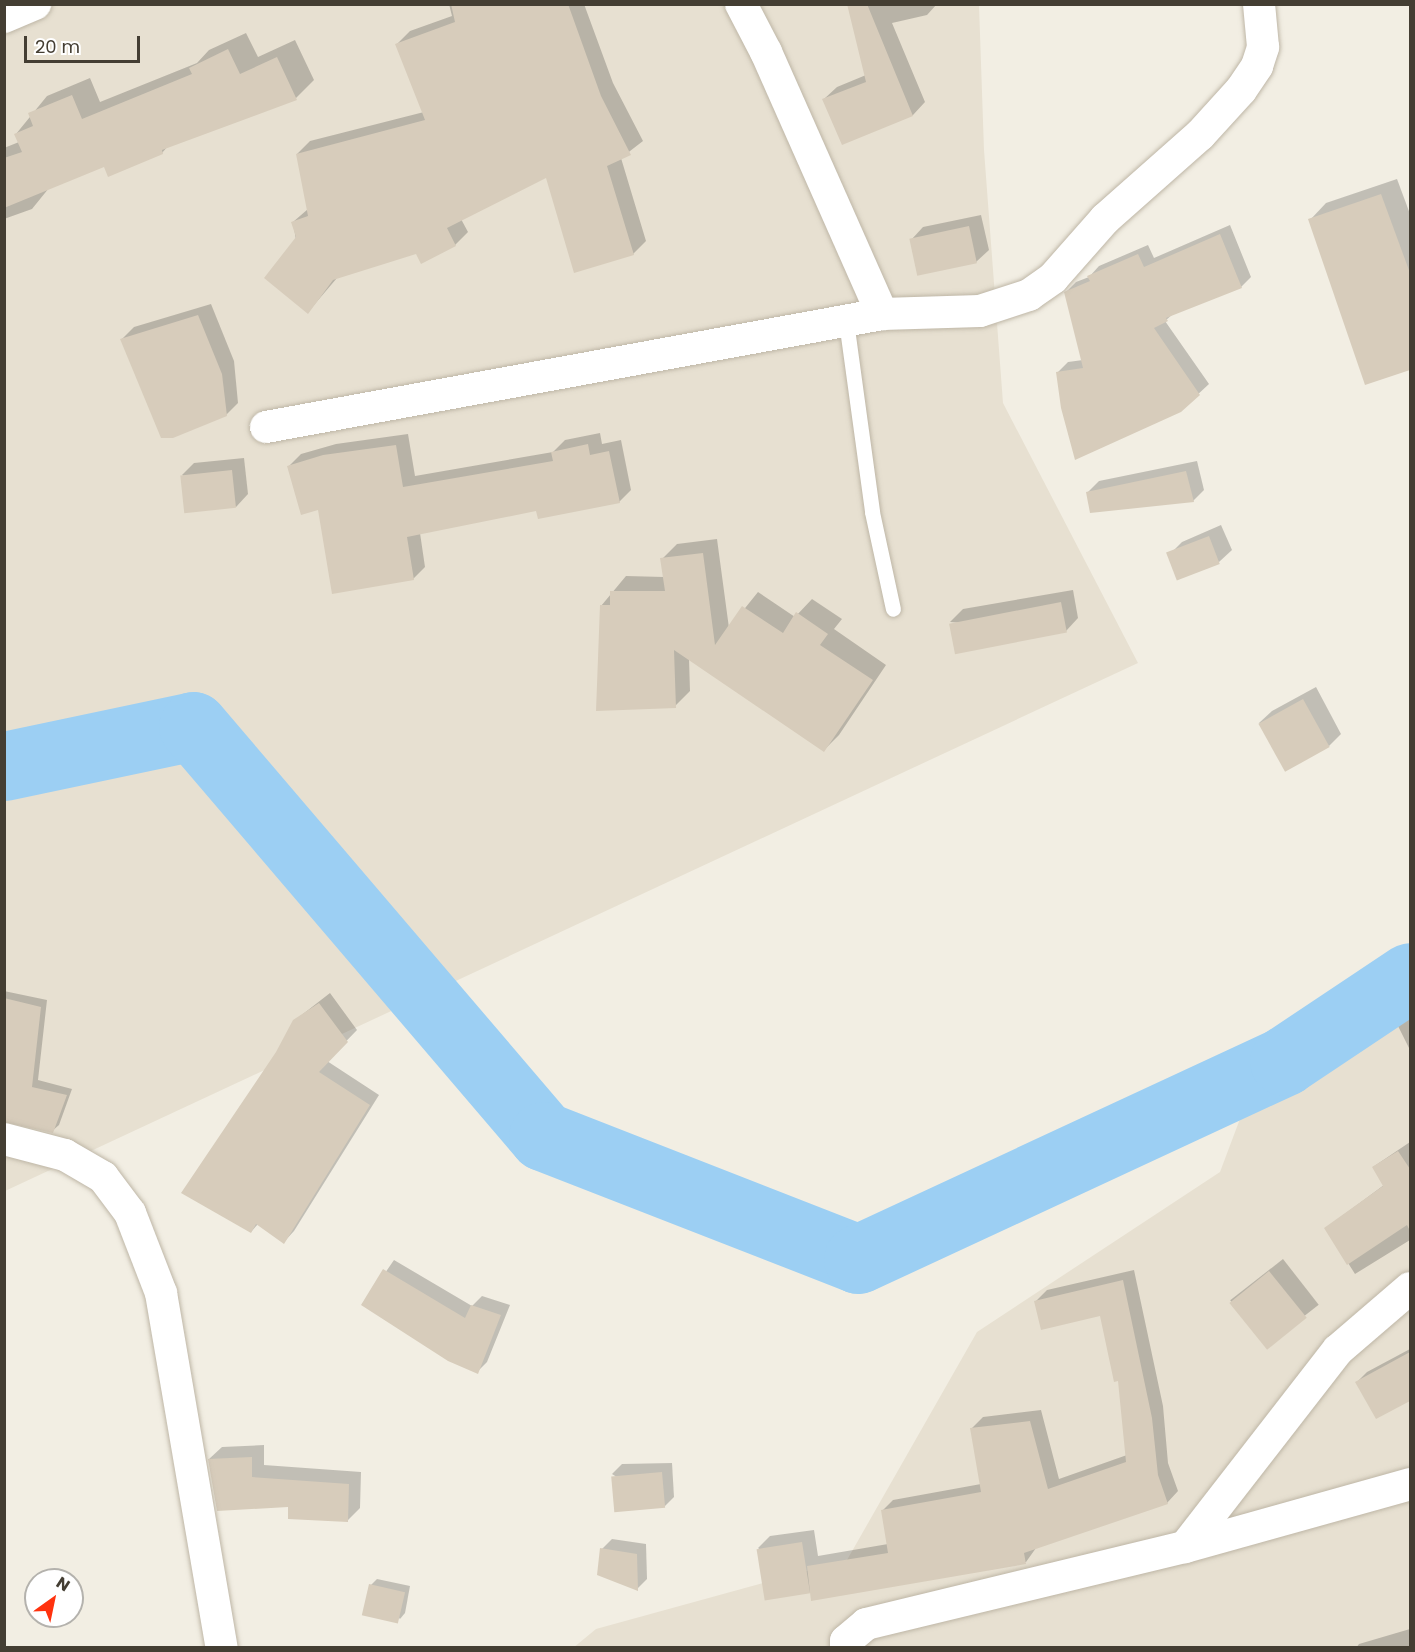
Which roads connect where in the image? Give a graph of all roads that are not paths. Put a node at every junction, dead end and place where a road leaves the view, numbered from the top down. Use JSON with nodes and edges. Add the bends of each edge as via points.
{"nodes":[{"id":1,"x":36,"y":4,"type":"edge"},
{"id":2,"x":741,"y":4,"type":"edge"},
{"id":3,"x":1259,"y":4,"type":"edge"},
{"id":4,"x":4,"y":17,"type":"edge"},
{"id":5,"x":882,"y":314,"type":"junction"},
{"id":6,"x":846,"y":321,"type":"junction"},
{"id":7,"x":266,"y":426,"type":"dead end"},
{"id":8,"x":893,"y":609,"type":"dead end"},
{"id":9,"x":4,"y":1139,"type":"edge"},
{"id":10,"x":1410,"y":1288,"type":"edge"},
{"id":11,"x":1410,"y":1484,"type":"edge"},
{"id":12,"x":1185,"y":1547,"type":"junction"},
{"id":13,"x":222,"y":1647,"type":"edge"},
{"id":14,"x":846,"y":1647,"type":"edge"}],
"edges":[{"from":1,"to":4,"type":"street"},
{"from":2,"to":5,"type":"street"},
{"from":3,"to":5,"type":"street","via":[[1263,47],[1257,66],[1241,90],[1200,135],[1105,219],[1053,278],[1029,295],[980,311]]},
{"from":5,"to":6,"type":"street"},
{"from":6,"to":7,"type":"street"},
{"from":6,"to":8,"type":"lane","via":[[872,512]]},
{"from":9,"to":13,"type":"street","via":[[65,1155],[103,1177],[130,1213],[161,1293]]},
{"from":10,"to":12,"type":"street","via":[[1338,1350]]},
{"from":11,"to":12,"type":"street"},
{"from":12,"to":14,"type":"street","via":[[866,1624],[846,1641]]}]}
